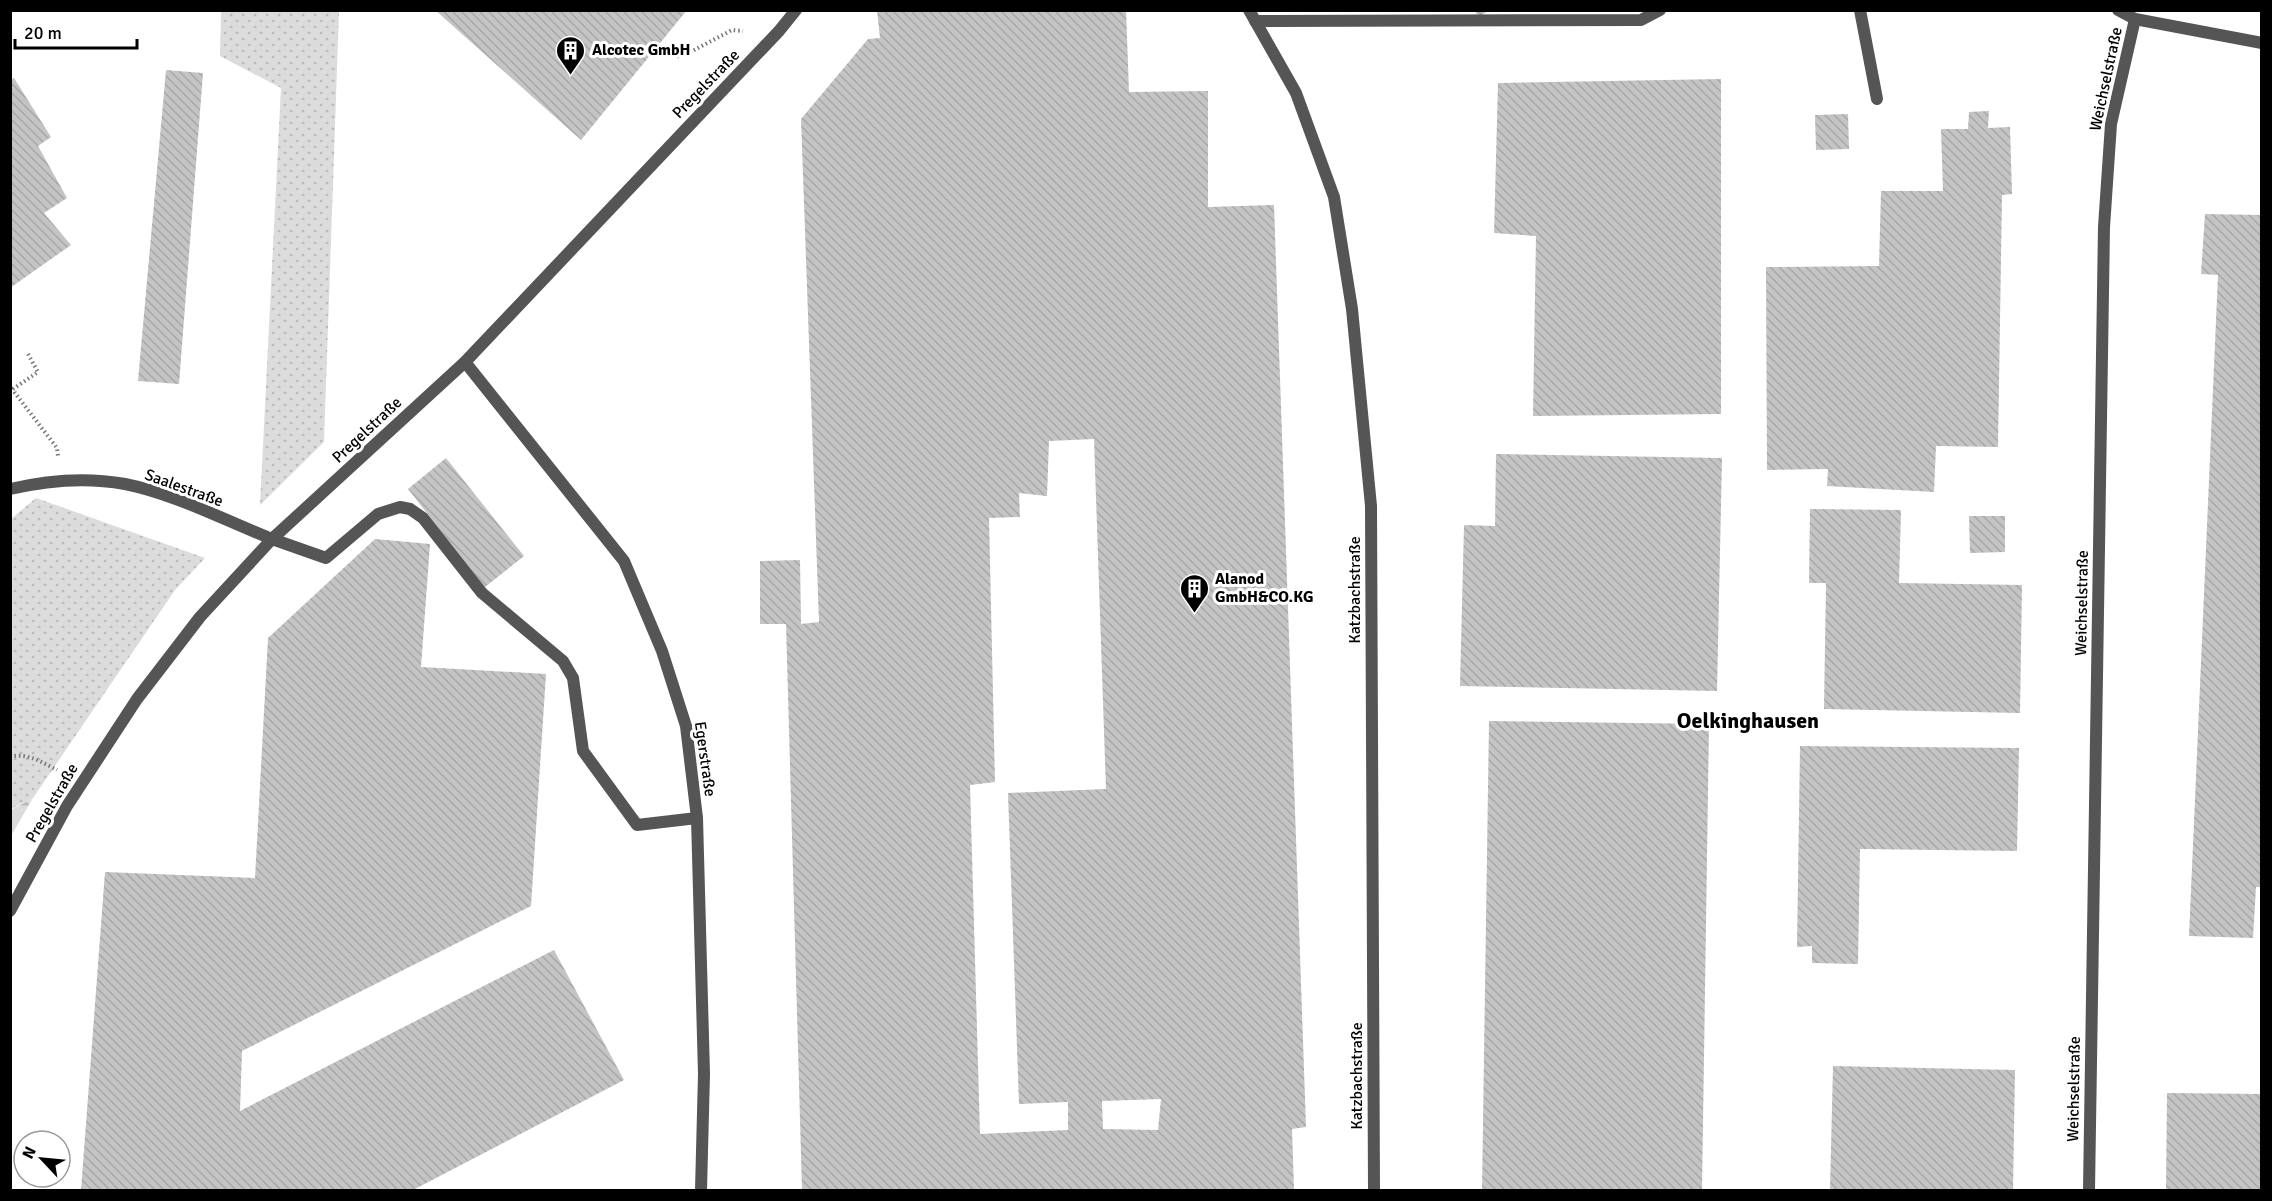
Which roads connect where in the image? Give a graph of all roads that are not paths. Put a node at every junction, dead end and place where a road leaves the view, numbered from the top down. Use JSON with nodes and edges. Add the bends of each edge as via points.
{"nodes":[{"id":1,"x":796,"y":10,"type":"edge"},
{"id":2,"x":1660,"y":10,"type":"edge"},
{"id":3,"x":1860,"y":10,"type":"edge"},
{"id":4,"x":2118,"y":10,"type":"edge"},
{"id":5,"x":1252,"y":16,"type":"edge"},
{"id":6,"x":2135,"y":19,"type":"junction"},
{"id":7,"x":2262,"y":43,"type":"edge"},
{"id":8,"x":1877,"y":99,"type":"dead end"},
{"id":9,"x":465,"y":362,"type":"junction"},
{"id":10,"x":10,"y":489,"type":"edge"},
{"id":11,"x":272,"y":539,"type":"junction"},
{"id":12,"x":697,"y":818,"type":"junction"},
{"id":13,"x":10,"y":912,"type":"edge"},
{"id":14,"x":701,"y":1191,"type":"edge"},
{"id":15,"x":1374,"y":1191,"type":"edge"},
{"id":16,"x":2089,"y":1191,"type":"edge"}],
"edges":[{"from":1,"to":9,"type":"street","name":"Pregelstraße"},
{"from":2,"to":5,"type":"street","via":[[1641,20]]},
{"from":3,"to":8,"type":"street"},
{"from":4,"to":6,"type":"street"},
{"from":5,"to":15,"type":"street","name":"Katzbachstraße","via":[[1296,93],[1334,197],[1353,321],[1371,506]]},
{"from":6,"to":7,"type":"street"},
{"from":6,"to":16,"type":"street","name":"Weichselstraße","via":[[2111,124],[2104,227]]},
{"from":9,"to":11,"type":"street","name":"Pregelstraße"},
{"from":9,"to":12,"type":"street","name":"Egerstraße","via":[[624,561],[662,651],[686,726]]},
{"from":10,"to":11,"type":"street","name":"Saalestraße","via":[[38,482],[75,480],[124,484],[163,495]]},
{"from":11,"to":12,"type":"street","name":"Saalestraße","via":[[326,558],[378,514],[400,507],[410,509],[437,534],[482,593],[563,661],[573,678],[583,751],[636,825]]},
{"from":11,"to":13,"type":"street","name":"Pregelstraße","via":[[200,617],[137,699],[67,806]]},
{"from":12,"to":14,"type":"street","name":"Egerstraße","via":[[704,1074]]}]}
